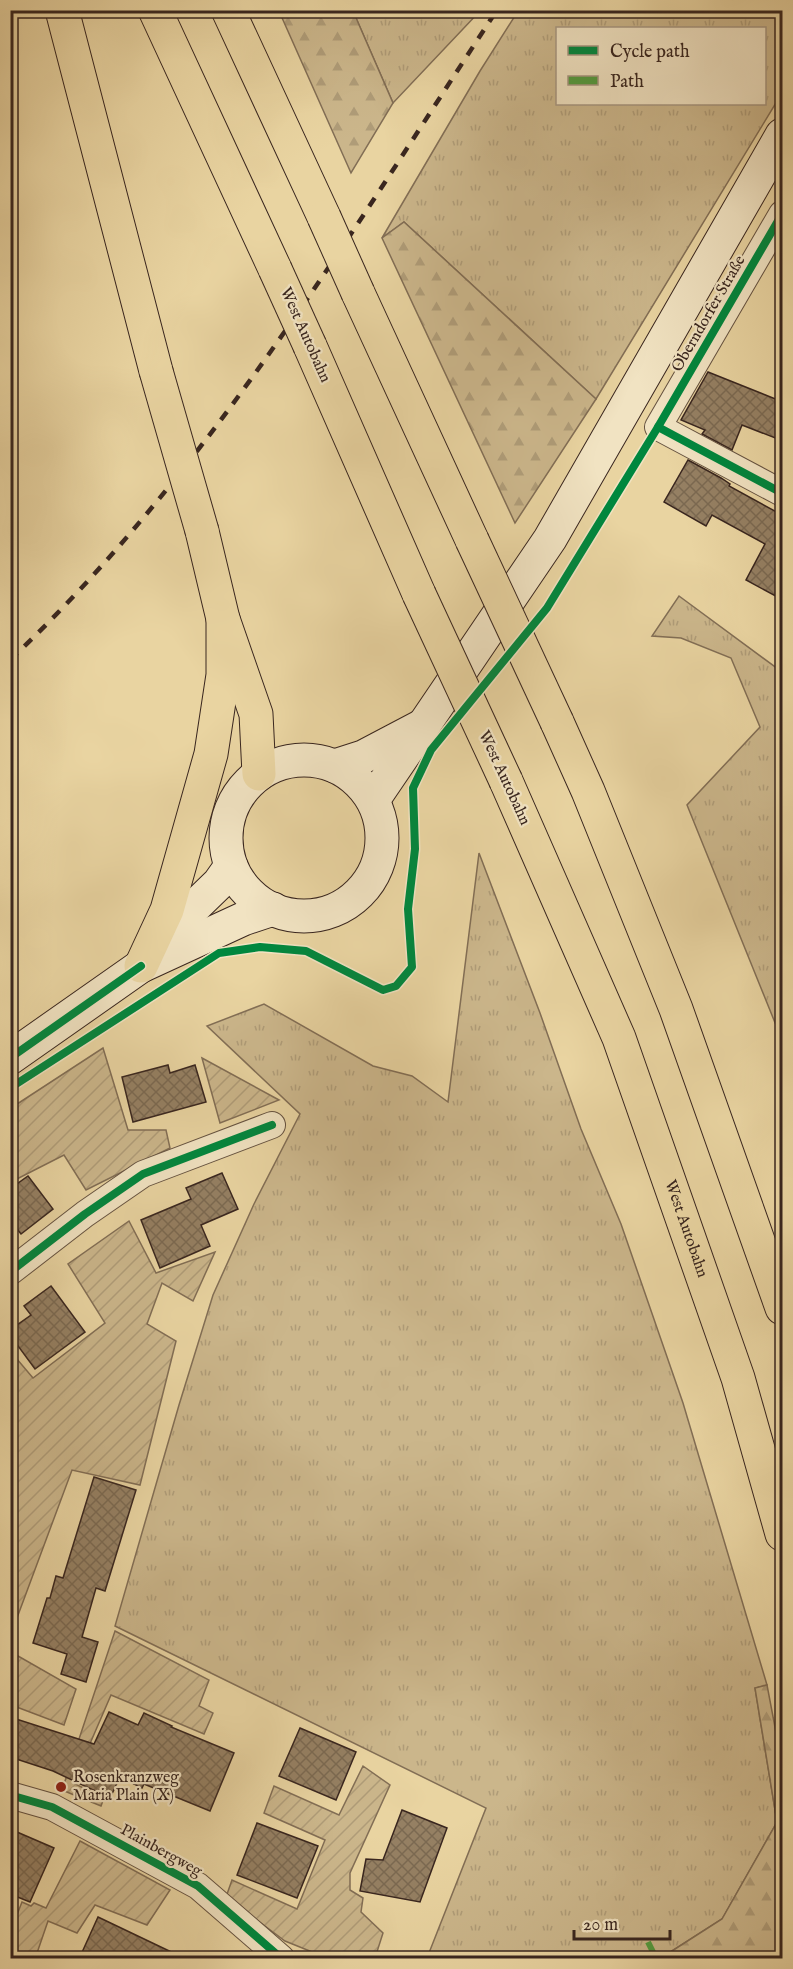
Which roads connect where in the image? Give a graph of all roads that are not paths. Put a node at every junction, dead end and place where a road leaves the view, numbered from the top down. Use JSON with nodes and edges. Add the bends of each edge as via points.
{"nodes":[{"id":1,"x":62,"y":10,"type":"edge"},
{"id":2,"x":155,"y":10,"type":"edge"},
{"id":3,"x":228,"y":10,"type":"edge"},
{"id":4,"x":783,"y":135,"type":"edge"},
{"id":5,"x":783,"y":214,"type":"edge"},
{"id":6,"x":783,"y":493,"type":"edge"},
{"id":7,"x":224,"y":619,"type":"junction"},
{"id":8,"x":424,"y":725,"type":"junction"},
{"id":9,"x":335,"y":766,"type":"junction"},
{"id":10,"x":259,"y":774,"type":"junction"},
{"id":11,"x":373,"y":800,"type":"junction"},
{"id":12,"x":231,"y":866,"type":"junction"},
{"id":13,"x":273,"y":909,"type":"junction"},
{"id":14,"x":141,"y":966,"type":"junction"},
{"id":15,"x":10,"y":1058,"type":"edge"},
{"id":16,"x":272,"y":1125,"type":"dead end"},
{"id":17,"x":10,"y":1272,"type":"edge"},
{"id":18,"x":783,"y":1308,"type":"edge"},
{"id":19,"x":783,"y":1534,"type":"edge"},
{"id":20,"x":10,"y":1795,"type":"edge"},
{"id":21,"x":281,"y":1959,"type":"edge"}],
"edges":[{"from":1,"to":7,"type":"highway","bridge":true},
{"from":2,"to":19,"type":"highway","name":"West Autobahn","bridge":true,"via":[[310,346],[619,1038],[738,1378]]},
{"from":3,"to":18,"type":"highway","bridge":true,"via":[[592,802],[676,1009]]},
{"from":4,"to":8,"type":"main road","name":"Oberndorfer Straße","via":[[550,539]]},
{"from":5,"to":6,"type":"street","name":"Oberndorfer Straße","via":[[658,427]]},
{"from":7,"to":10,"type":"highway","via":[[256,714]]},
{"from":7,"to":14,"type":"highway","via":[[223,675],[211,754],[167,910]]},
{"from":8,"to":9,"type":"main road","name":"Oberndorfer Straße","via":[[363,757]]},
{"from":8,"to":11,"type":"main road","name":"Oberndorfer Straße"},
{"from":9,"to":10,"type":"main road","via":[[305,759],[285,761]]},
{"from":9,"to":11,"type":"main road","via":[[360,783]]},
{"from":10,"to":12,"type":"main road","via":[[236,799],[227,820],[225,842]]},
{"from":11,"to":13,"type":"main road","via":[[381,822],[382,846],[376,869],[363,890],[345,905],[323,914],[302,917]]},
{"from":12,"to":13,"type":"main road","via":[[243,887],[261,904]]},
{"from":12,"to":14,"type":"main road"},
{"from":13,"to":14,"type":"main road"},
{"from":14,"to":15,"type":"main road"},
{"from":16,"to":17,"type":"street","via":[[143,1174]]},
{"from":20,"to":21,"type":"street","name":"Plainbergweg","via":[[52,1807],[198,1886]]}]}
